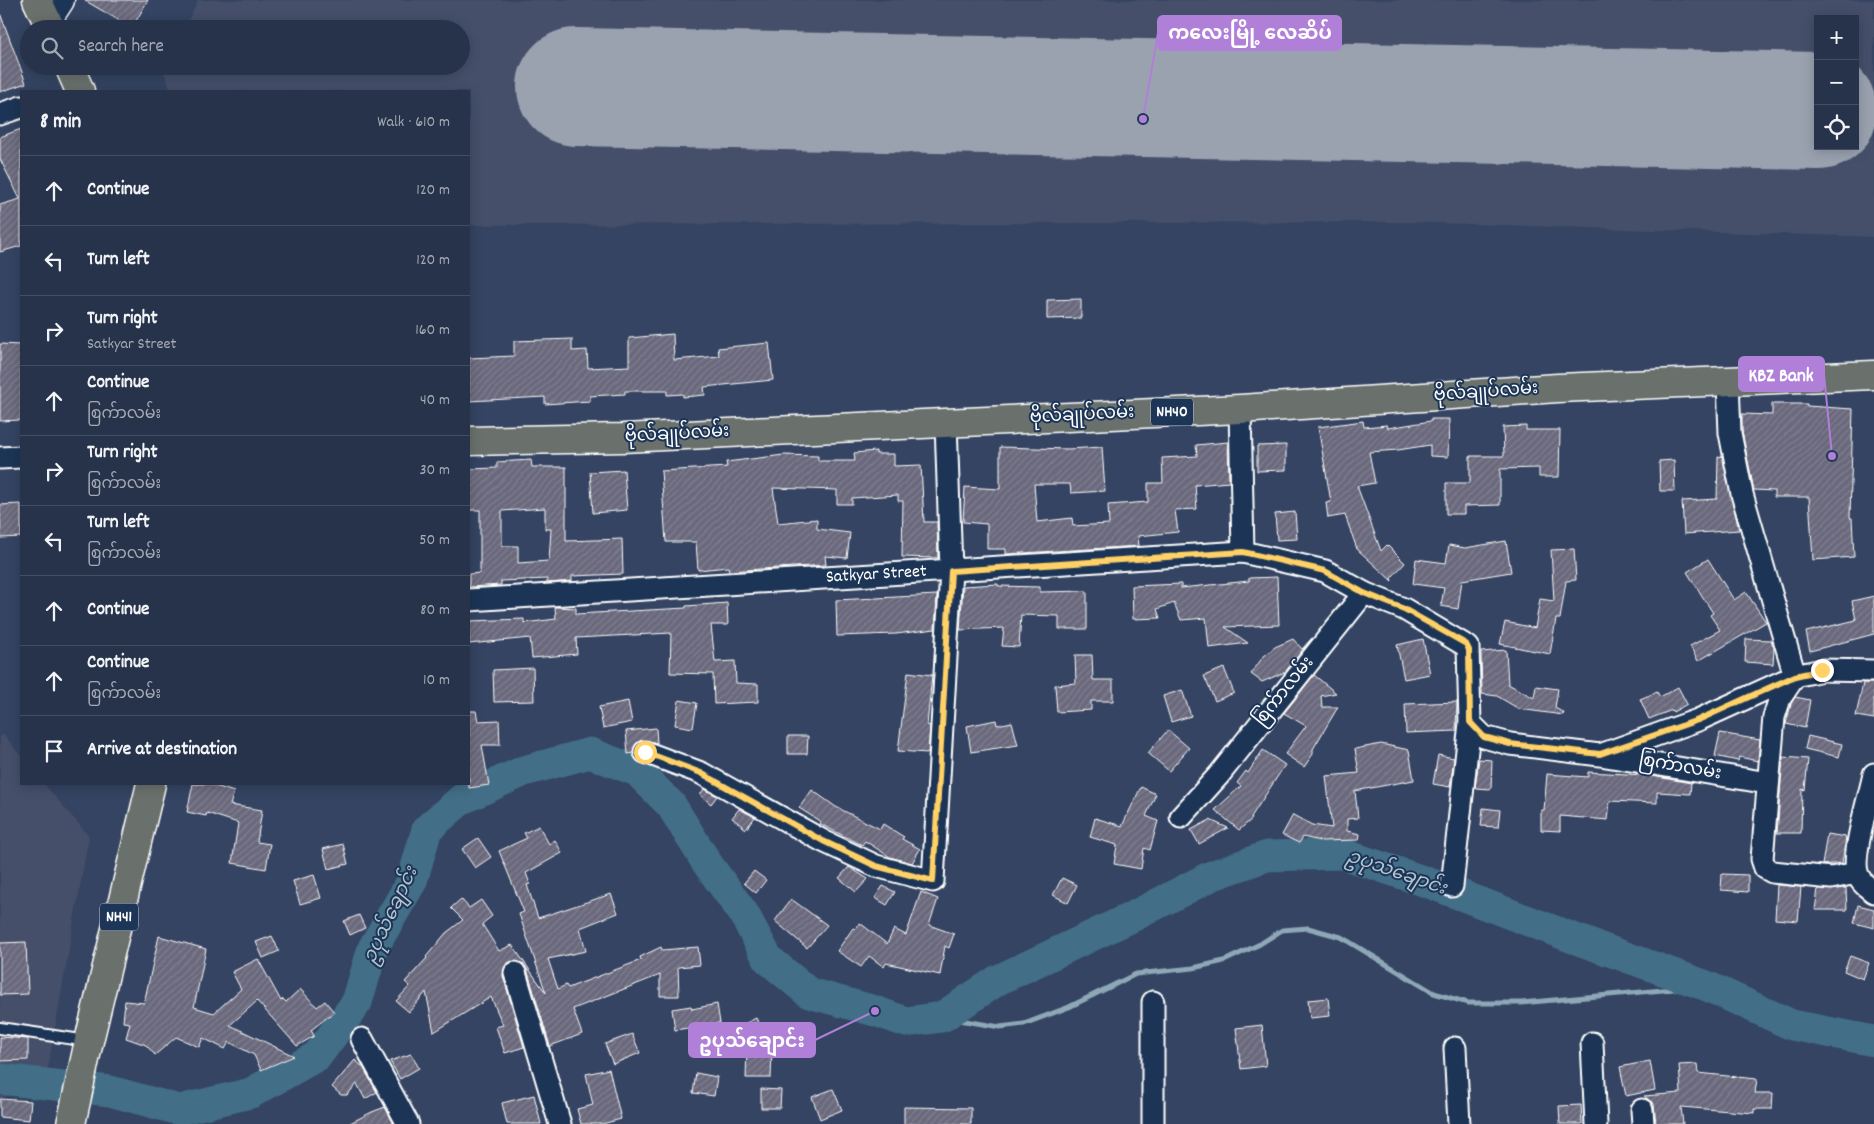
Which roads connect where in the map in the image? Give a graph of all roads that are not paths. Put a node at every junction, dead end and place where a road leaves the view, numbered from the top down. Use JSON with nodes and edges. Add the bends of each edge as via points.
{"nodes":[{"id":1,"x":20,"y":107,"type":"edge"},
{"id":2,"x":0,"y":114,"type":"edge"},
{"id":3,"x":1874,"y":375,"type":"edge"},
{"id":4,"x":1728,"y":382,"type":"junction"},
{"id":5,"x":1240,"y":409,"type":"junction"},
{"id":6,"x":946,"y":422,"type":"junction"},
{"id":7,"x":470,"y":441,"type":"edge"},
{"id":8,"x":20,"y":457,"type":"edge"},
{"id":9,"x":0,"y":458,"type":"edge"},
{"id":10,"x":1243,"y":552,"type":"junction"},
{"id":11,"x":951,"y":571,"type":"junction"},
{"id":12,"x":1364,"y":593,"type":"junction"},
{"id":13,"x":470,"y":600,"type":"edge"},
{"id":14,"x":1874,"y":671,"type":"edge"},
{"id":15,"x":1795,"y":676,"type":"junction"},
{"id":16,"x":1470,"y":722,"type":"junction"},
{"id":17,"x":645,"y":752,"type":"dead end"},
{"id":18,"x":1600,"y":754,"type":"junction"},
{"id":19,"x":1874,"y":774,"type":"edge"},
{"id":20,"x":1768,"y":783,"type":"junction"},
{"id":21,"x":151,"y":785,"type":"edge"},
{"id":22,"x":1181,"y":817,"type":"dead end"},
{"id":23,"x":1857,"y":873,"type":"junction"},
{"id":24,"x":1452,"y":886,"type":"dead end"},
{"id":25,"x":1874,"y":892,"type":"edge"},
{"id":26,"x":515,"y":973,"type":"dead end"},
{"id":27,"x":1153,"y":1002,"type":"dead end"},
{"id":28,"x":0,"y":1028,"type":"edge"},
{"id":29,"x":362,"y":1039,"type":"dead end"},
{"id":30,"x":1592,"y":1043,"type":"dead end"},
{"id":31,"x":87,"y":1046,"type":"junction"},
{"id":32,"x":1455,"y":1048,"type":"dead end"},
{"id":33,"x":71,"y":1124,"type":"edge"},
{"id":34,"x":408,"y":1124,"type":"edge"},
{"id":35,"x":560,"y":1124,"type":"edge"},
{"id":36,"x":1153,"y":1124,"type":"edge"},
{"id":37,"x":1459,"y":1124,"type":"edge"},
{"id":38,"x":1596,"y":1124,"type":"edge"}],
"edges":[{"from":1,"to":2,"type":"street"},
{"from":3,"to":4,"type":"highway","name":"ဗိုလ်ချုပ်လမ်း","number":"NH40"},
{"from":4,"to":5,"type":"highway","name":"ဗိုလ်ချုပ်လမ်း","number":"NH40","via":[[1558,388]]},
{"from":4,"to":15,"type":"street","via":[[1730,432],[1742,494]]},
{"from":5,"to":6,"type":"highway","name":"ဗိုလ်ချုပ်လမ်း","number":"NH40"},
{"from":5,"to":10,"type":"street"},
{"from":6,"to":7,"type":"highway","name":"ဗိုလ်ချုပ်လမ်း","number":"NH40","via":[[623,438]]},
{"from":6,"to":11,"type":"street"},
{"from":8,"to":9,"type":"street"},
{"from":10,"to":11,"type":"street","name":"Satkyar Street"},
{"from":10,"to":12,"type":"street","name":"Satkyar Street","via":[[1325,571]]},
{"from":11,"to":13,"type":"street","name":"Satkyar Street"},
{"from":11,"to":17,"type":"street","via":[[933,881],[876,866],[823,841],[701,773]]},
{"from":12,"to":16,"type":"street","via":[[1404,609],[1468,647]]},
{"from":12,"to":22,"type":"street","name":"စြက်ာလမ်း","via":[[1219,775]]},
{"from":14,"to":15,"type":"street","via":[[1822,670]]},
{"from":15,"to":18,"type":"street","via":[[1698,720]]},
{"from":15,"to":20,"type":"street","via":[[1780,698],[1774,717]]},
{"from":16,"to":18,"type":"street","name":"စြက်ာလမ်း","via":[[1484,737],[1510,744]]},
{"from":16,"to":24,"type":"street"},
{"from":18,"to":20,"type":"street","name":"စြက်ာလမ်း"},
{"from":19,"to":23,"type":"street","via":[[1856,856]]},
{"from":20,"to":23,"type":"street","via":[[1762,860],[1765,868],[1772,872],[1831,878]]},
{"from":21,"to":31,"type":"highway","number":"NH41"},
{"from":23,"to":25,"type":"street","via":[[1863,884]]},
{"from":26,"to":35,"type":"street"},
{"from":27,"to":36,"type":"street"},
{"from":28,"to":31,"type":"lane"},
{"from":29,"to":34,"type":"street"},
{"from":30,"to":38,"type":"street"},
{"from":31,"to":33,"type":"highway","number":"NH41"},
{"from":32,"to":37,"type":"street"}]}
